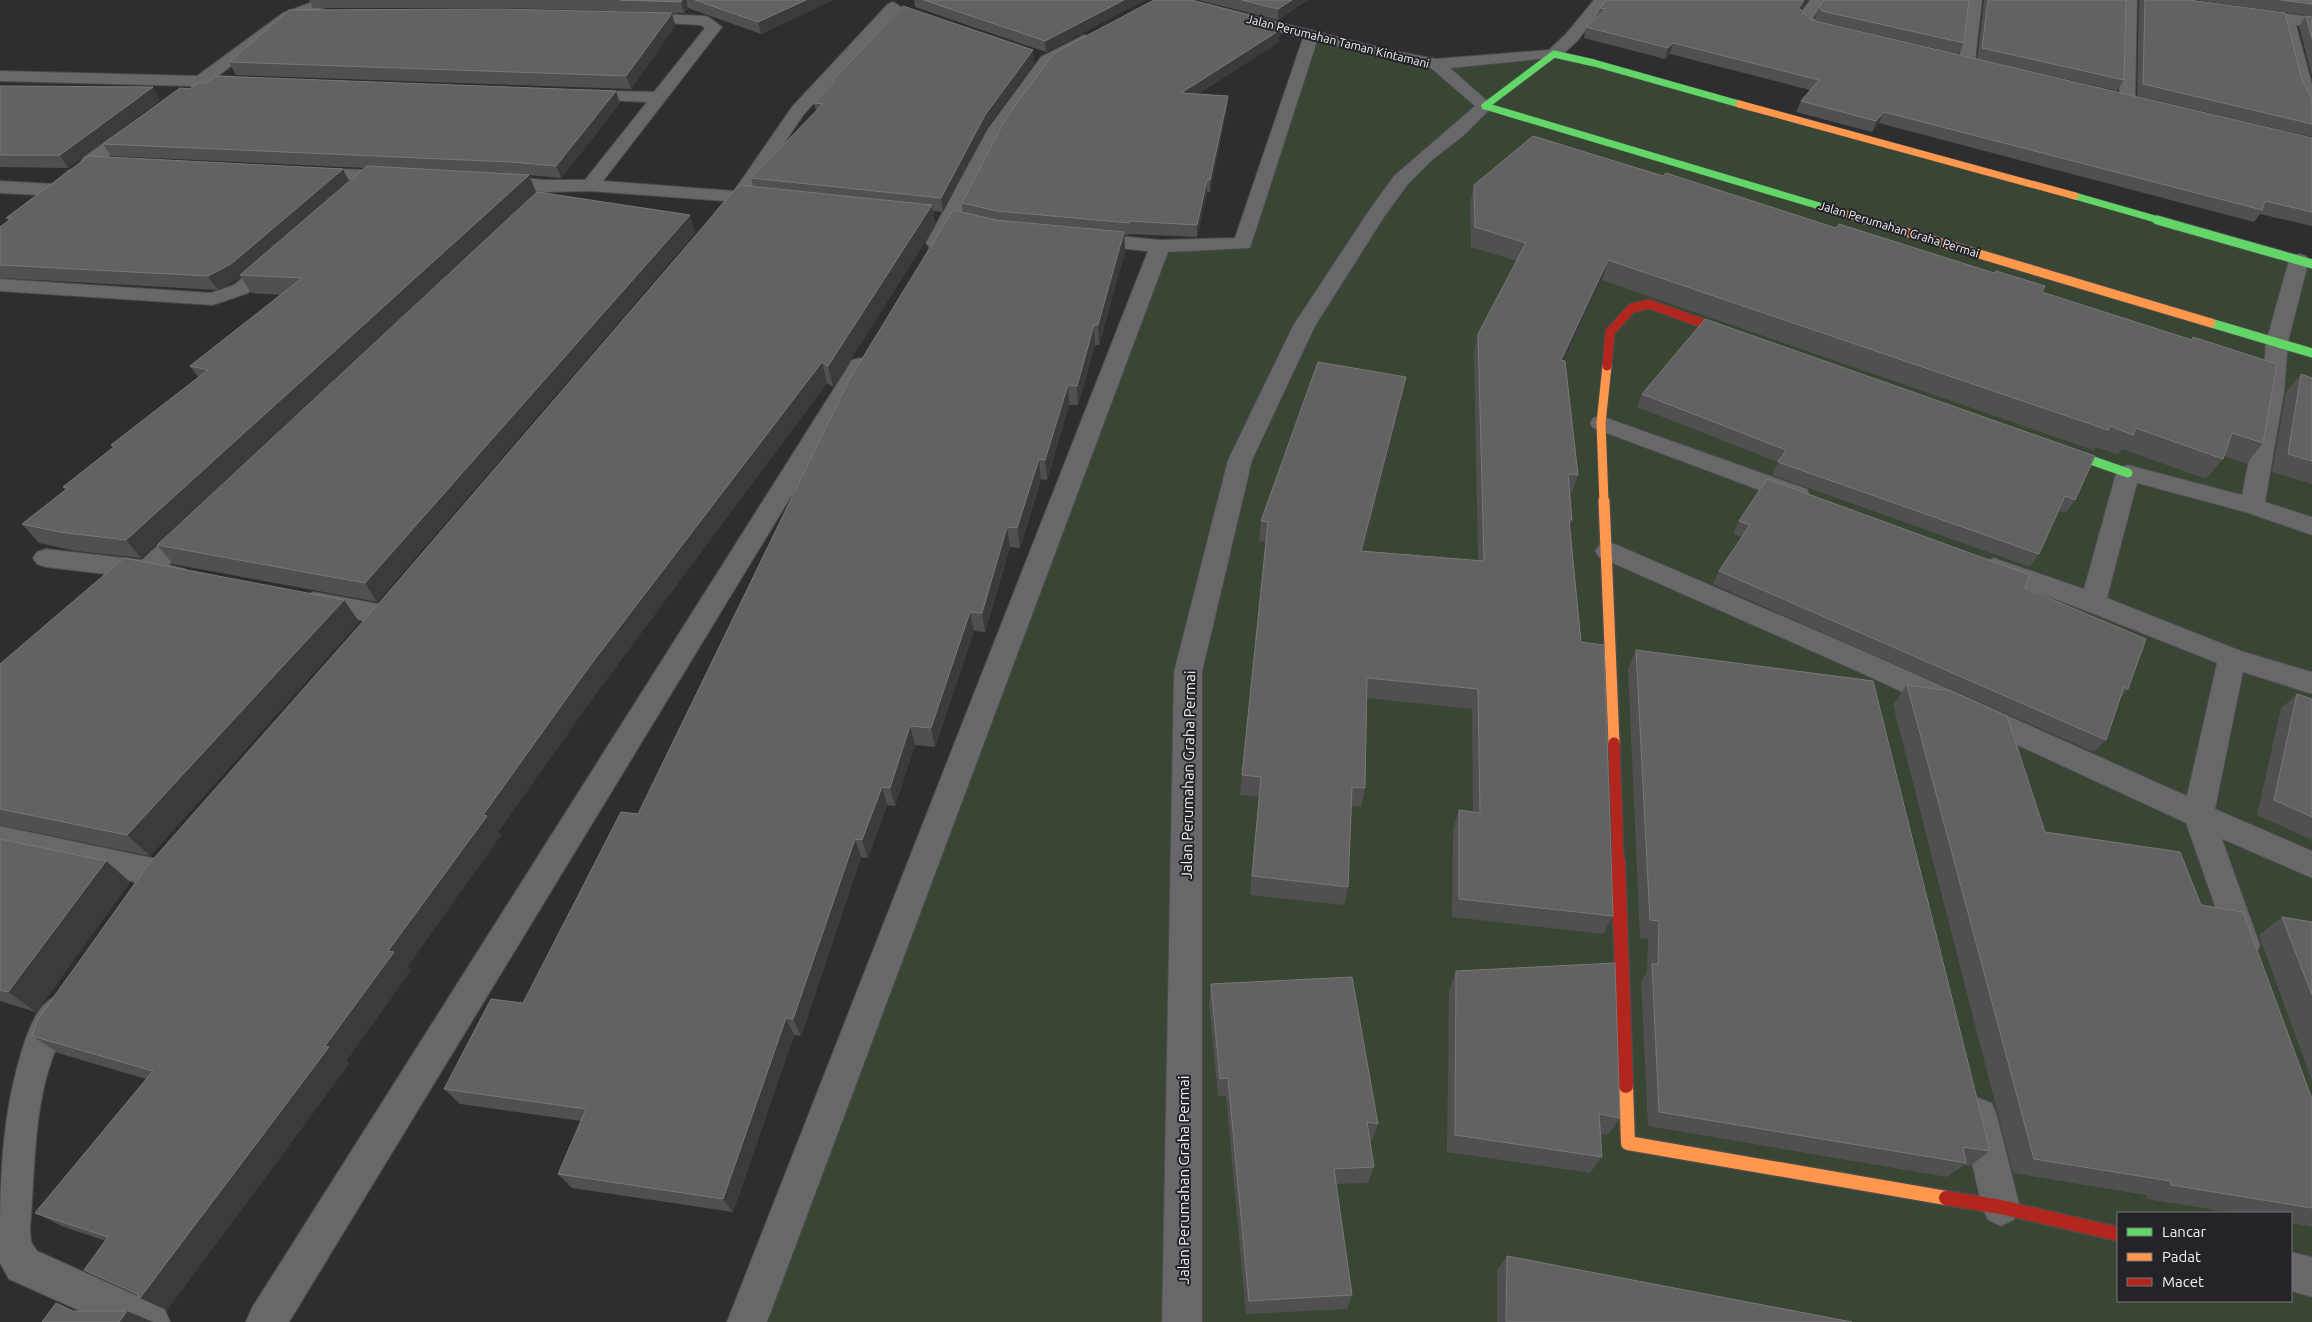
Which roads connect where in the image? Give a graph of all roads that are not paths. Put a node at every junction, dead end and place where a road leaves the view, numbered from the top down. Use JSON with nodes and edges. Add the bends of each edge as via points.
{"nodes":[{"id":1,"x":1178,"y":0,"type":"edge"},
{"id":2,"x":1602,"y":0,"type":"edge"},
{"id":3,"x":1818,"y":0,"type":"edge"},
{"id":4,"x":1975,"y":0,"type":"edge"},
{"id":5,"x":2130,"y":0,"type":"edge"},
{"id":6,"x":332,"y":8,"type":"edge"},
{"id":7,"x":2238,"y":12,"type":"edge"},
{"id":8,"x":912,"y":14,"type":"edge"},
{"id":9,"x":618,"y":18,"type":"edge"},
{"id":10,"x":2287,"y":19,"type":"junction"},
{"id":11,"x":2312,"y":22,"type":"edge"},
{"id":12,"x":1108,"y":28,"type":"edge"},
{"id":13,"x":1850,"y":35,"type":"edge"},
{"id":14,"x":1311,"y":36,"type":"junction"},
{"id":15,"x":1554,"y":54,"type":"junction"},
{"id":16,"x":1947,"y":57,"type":"edge"},
{"id":17,"x":1967,"y":61,"type":"junction"},
{"id":18,"x":1436,"y":64,"type":"junction"},
{"id":19,"x":1986,"y":66,"type":"edge"},
{"id":20,"x":0,"y":76,"type":"edge"},
{"id":21,"x":203,"y":80,"type":"junction"},
{"id":22,"x":262,"y":82,"type":"edge"},
{"id":23,"x":2307,"y":83,"type":"edge"},
{"id":24,"x":559,"y":94,"type":"edge"},
{"id":25,"x":2108,"y":95,"type":"edge"},
{"id":26,"x":179,"y":97,"type":"edge"},
{"id":27,"x":658,"y":97,"type":"junction"},
{"id":28,"x":2127,"y":100,"type":"junction"},
{"id":29,"x":2147,"y":104,"type":"edge"},
{"id":30,"x":1485,"y":106,"type":"junction"},
{"id":31,"x":2312,"y":106,"type":"edge"},
{"id":32,"x":154,"y":115,"type":"edge"},
{"id":33,"x":90,"y":161,"type":"junction"},
{"id":34,"x":116,"y":165,"type":"edge"},
{"id":35,"x":293,"y":172,"type":"edge"},
{"id":36,"x":372,"y":175,"type":"junction"},
{"id":37,"x":410,"y":177,"type":"edge"},
{"id":38,"x":477,"y":180,"type":"edge"},
{"id":39,"x":557,"y":185,"type":"junction"},
{"id":40,"x":590,"y":185,"type":"junction"},
{"id":41,"x":2,"y":189,"type":"edge"},
{"id":42,"x":57,"y":190,"type":"junction"},
{"id":43,"x":350,"y":194,"type":"edge"},
{"id":44,"x":738,"y":197,"type":"junction"},
{"id":45,"x":767,"y":200,"type":"edge"},
{"id":46,"x":36,"y":206,"type":"edge"},
{"id":47,"x":536,"y":206,"type":"edge"},
{"id":48,"x":706,"y":235,"type":"edge"},
{"id":49,"x":1074,"y":238,"type":"edge"},
{"id":50,"x":1160,"y":246,"type":"junction"},
{"id":51,"x":284,"y":252,"type":"edge"},
{"id":52,"x":2306,"y":262,"type":"edge"},
{"id":53,"x":923,"y":263,"type":"edge"},
{"id":54,"x":0,"y":285,"type":"edge"},
{"id":55,"x":1743,"y":338,"type":"edge"},
{"id":56,"x":2277,"y":342,"type":"junction"},
{"id":57,"x":871,"y":348,"type":"edge"},
{"id":58,"x":2312,"y":353,"type":"edge"},
{"id":59,"x":1601,"y":423,"type":"junction"},
{"id":60,"x":2044,"y":444,"type":"edge"},
{"id":61,"x":2128,"y":474,"type":"junction"},
{"id":62,"x":1824,"y":505,"type":"edge"},
{"id":63,"x":2252,"y":506,"type":"junction"},
{"id":64,"x":206,"y":516,"type":"edge"},
{"id":65,"x":2312,"y":526,"type":"edge"},
{"id":66,"x":1608,"y":551,"type":"junction"},
{"id":67,"x":46,"y":558,"type":"dead end"},
{"id":68,"x":1972,"y":559,"type":"edge"},
{"id":69,"x":148,"y":570,"type":"junction"},
{"id":70,"x":193,"y":579,"type":"edge"},
{"id":71,"x":288,"y":597,"type":"edge"},
{"id":72,"x":2093,"y":603,"type":"junction"},
{"id":73,"x":365,"y":637,"type":"edge"},
{"id":74,"x":2232,"y":658,"type":"junction"},
{"id":75,"x":1867,"y":664,"type":"junction"},
{"id":76,"x":2312,"y":683,"type":"edge"},
{"id":77,"x":1877,"y":703,"type":"edge"},
{"id":78,"x":2198,"y":816,"type":"junction"},
{"id":79,"x":0,"y":839,"type":"edge"},
{"id":80,"x":2312,"y":865,"type":"edge"},
{"id":81,"x":155,"y":876,"type":"edge"},
{"id":82,"x":2253,"y":971,"type":"edge"},
{"id":83,"x":71,"y":993,"type":"edge"},
{"id":84,"x":1973,"y":1091,"type":"edge"},
{"id":85,"x":2001,"y":1207,"type":"junction"},
{"id":86,"x":5,"y":1229,"type":"edge"},
{"id":87,"x":2117,"y":1234,"type":"edge"},
{"id":88,"x":2292,"y":1272,"type":"edge"},
{"id":89,"x":2312,"y":1277,"type":"edge"},
{"id":90,"x":150,"y":1322,"type":"edge"},
{"id":91,"x":266,"y":1322,"type":"edge"},
{"id":92,"x":747,"y":1322,"type":"edge"},
{"id":93,"x":1182,"y":1322,"type":"edge"}],
"edges":[{"from":1,"to":14,"type":"street","name":"Jalan Perumahan Taman Kintamani"},
{"from":2,"to":15,"type":"street","name":"Jalan Perumahan Graha Permai"},
{"from":3,"to":13,"type":"street","via":[[1805,18],[1807,23]]},
{"from":4,"to":17,"type":"street"},
{"from":5,"to":28,"type":"street"},
{"from":6,"to":21,"type":"street","via":[[288,16]]},
{"from":7,"to":10,"type":"street"},
{"from":8,"to":44,"type":"street","via":[[887,5],[798,111]]},
{"from":9,"to":27,"type":"street","via":[[705,21],[714,27]]},
{"from":10,"to":11,"type":"street"},
{"from":10,"to":23,"type":"street"},
{"from":12,"to":53,"type":"street","via":[[1040,58],[997,129],[950,221]]},
{"from":14,"to":18,"type":"street","name":"Jalan Perumahan Taman Kintamani","via":[[1388,56]]},
{"from":14,"to":50,"type":"street","via":[[1243,244]]},
{"from":15,"to":18,"type":"street"},
{"from":15,"to":30,"type":"street","name":"Jalan Perumahan Graha Permai"},
{"from":15,"to":52,"type":"street","via":[[2171,222]]},
{"from":16,"to":17,"type":"street"},
{"from":17,"to":19,"type":"street"},
{"from":18,"to":30,"type":"street","name":"Jalan Perumahan Taman Kintamani"},
{"from":20,"to":21,"type":"street"},
{"from":21,"to":22,"type":"street"},
{"from":21,"to":26,"type":"street"},
{"from":23,"to":31,"type":"street"},
{"from":24,"to":27,"type":"street"},
{"from":25,"to":28,"type":"street"},
{"from":27,"to":40,"type":"street"},
{"from":28,"to":29,"type":"street"},
{"from":30,"to":56,"type":"street","name":"Jalan Perumahan Graha Permai"},
{"from":30,"to":93,"type":"street","name":"Jalan Perumahan Graha Permai","via":[[1414,168],[1374,216],[1304,326],[1240,460],[1188,672]]},
{"from":32,"to":33,"type":"street"},
{"from":33,"to":34,"type":"street"},
{"from":33,"to":42,"type":"street"},
{"from":35,"to":36,"type":"street"},
{"from":36,"to":37,"type":"street"},
{"from":36,"to":43,"type":"street"},
{"from":38,"to":39,"type":"street"},
{"from":39,"to":40,"type":"street"},
{"from":39,"to":47,"type":"street"},
{"from":40,"to":44,"type":"street"},
{"from":41,"to":42,"type":"street"},
{"from":42,"to":46,"type":"street"},
{"from":44,"to":45,"type":"street"},
{"from":44,"to":48,"type":"street"},
{"from":49,"to":50,"type":"street"},
{"from":50,"to":92,"type":"street"},
{"from":51,"to":54,"type":"street","via":[[241,289],[213,299]]},
{"from":52,"to":56,"type":"street"},
{"from":55,"to":59,"type":"street","via":[[1649,304],[1632,308],[1610,332]]},
{"from":56,"to":58,"type":"street","name":"Jalan Perumahan Graha Permai"},
{"from":56,"to":63,"type":"street","via":[[2273,392]]},
{"from":57,"to":91,"type":"street"},
{"from":59,"to":62,"type":"street"},
{"from":59,"to":66,"type":"street"},
{"from":60,"to":61,"type":"street"},
{"from":61,"to":63,"type":"street"},
{"from":61,"to":72,"type":"street"},
{"from":63,"to":65,"type":"street"},
{"from":64,"to":69,"type":"street"},
{"from":66,"to":75,"type":"street"},
{"from":66,"to":85,"type":"street","via":[[1628,1143]]},
{"from":67,"to":69,"type":"street"},
{"from":68,"to":72,"type":"street"},
{"from":69,"to":70,"type":"street"},
{"from":71,"to":73,"type":"street","via":[[391,608]]},
{"from":72,"to":74,"type":"street"},
{"from":74,"to":76,"type":"street"},
{"from":74,"to":78,"type":"street"},
{"from":75,"to":77,"type":"street"},
{"from":75,"to":78,"type":"street"},
{"from":78,"to":80,"type":"street"},
{"from":78,"to":82,"type":"street"},
{"from":79,"to":81,"type":"street"},
{"from":83,"to":86,"type":"street","via":[[48,1026],[24,1099]]},
{"from":84,"to":85,"type":"street"},
{"from":85,"to":87,"type":"street"},
{"from":86,"to":90,"type":"street","via":[[23,1265]]},
{"from":88,"to":89,"type":"street"}]}
